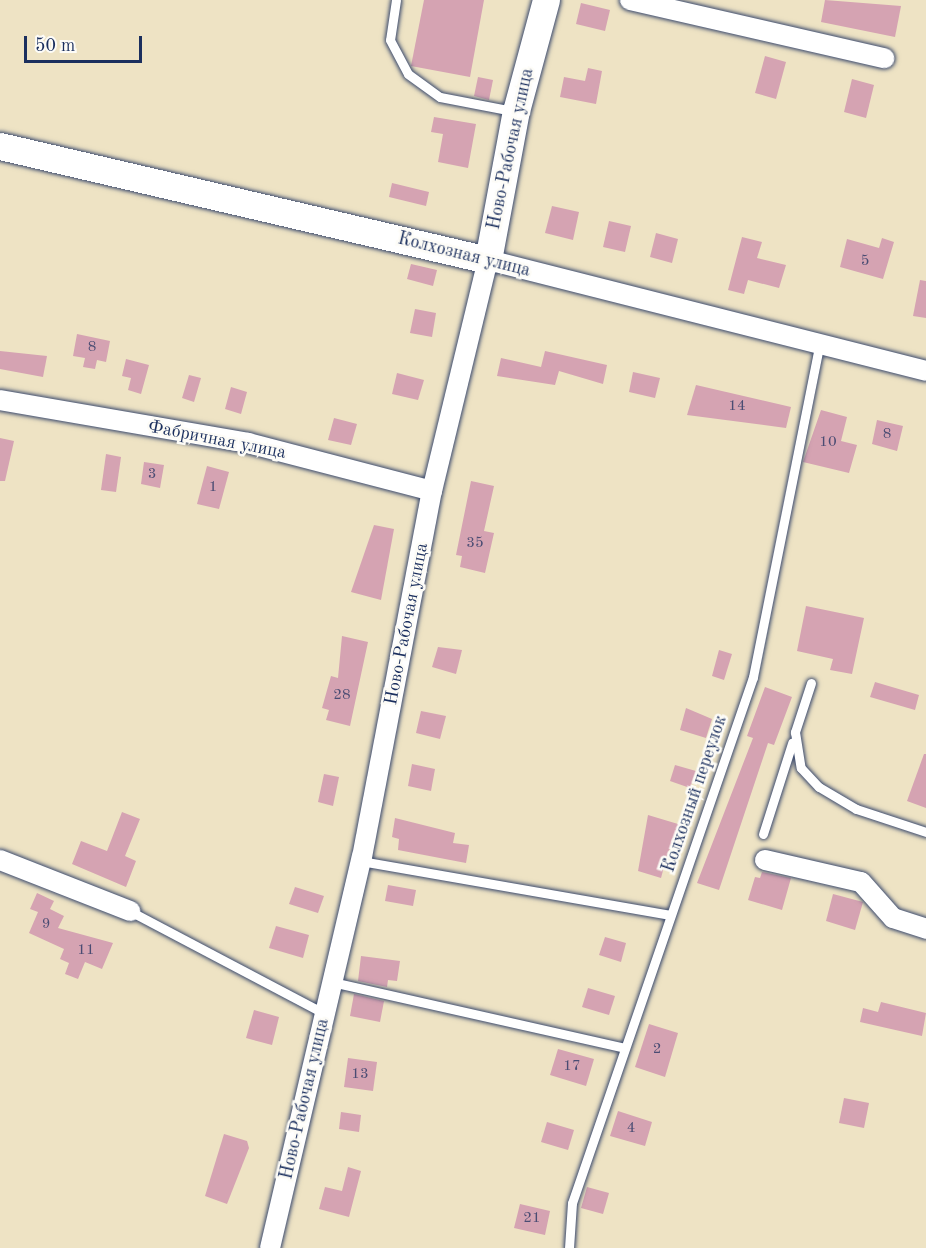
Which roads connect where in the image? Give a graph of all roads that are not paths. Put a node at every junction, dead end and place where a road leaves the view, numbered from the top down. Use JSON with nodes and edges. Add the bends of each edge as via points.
{"nodes":[{"id":1,"x":396,"y":0,"type":"edge"},
{"id":2,"x":546,"y":0,"type":"edge"},
{"id":3,"x":630,"y":0,"type":"edge"},
{"id":4,"x":884,"y":58,"type":"dead end"},
{"id":5,"x":516,"y":111,"type":"junction"},
{"id":6,"x":0,"y":146,"type":"edge"},
{"id":7,"x":488,"y":261,"type":"junction"},
{"id":8,"x":820,"y":342,"type":"junction"},
{"id":9,"x":926,"y":371,"type":"edge"},
{"id":10,"x":0,"y":400,"type":"edge"},
{"id":11,"x":432,"y":491,"type":"junction"},
{"id":12,"x":811,"y":683,"type":"dead end"},
{"id":13,"x":795,"y":732,"type":"junction"},
{"id":14,"x":926,"y":832,"type":"edge"},
{"id":15,"x":763,"y":834,"type":"dead end"},
{"id":16,"x":0,"y":860,"type":"edge"},
{"id":17,"x":765,"y":860,"type":"dead end"},
{"id":18,"x":361,"y":861,"type":"junction"},
{"id":19,"x":130,"y":911,"type":"joint"},
{"id":20,"x":670,"y":915,"type":"junction"},
{"id":21,"x":926,"y":929,"type":"edge"},
{"id":22,"x":332,"y":982,"type":"junction"},
{"id":23,"x":325,"y":1014,"type":"junction"},
{"id":24,"x":624,"y":1048,"type":"junction"},
{"id":25,"x":270,"y":1248,"type":"edge"},
{"id":26,"x":569,"y":1248,"type":"edge"}],
"edges":[{"from":1,"to":5,"type":"lane","via":[[390,40],[419,85],[440,97]]},
{"from":2,"to":5,"type":"street","name":"Ново-Рабочая улица"},
{"from":3,"to":4,"type":"street"},
{"from":5,"to":7,"type":"street","name":"Ново-Рабочая улица"},
{"from":6,"to":7,"type":"street","name":"Колхозная улица"},
{"from":7,"to":8,"type":"street","name":"Колхозная улица"},
{"from":7,"to":11,"type":"street","name":"Ново-Рабочая улица"},
{"from":8,"to":9,"type":"street","name":"Колхозная улица"},
{"from":8,"to":20,"type":"lane","name":"Колхозный переулок","via":[[755,669]]},
{"from":10,"to":11,"type":"street","name":"Фабричная улица","via":[[248,443]]},
{"from":11,"to":18,"type":"street","name":"Ново-Рабочая улица"},
{"from":12,"to":13,"type":"lane"},
{"from":13,"to":14,"type":"lane","via":[[801,768],[819,787],[856,809]]},
{"from":13,"to":15,"type":"lane"},
{"from":16,"to":19,"type":"street"},
{"from":17,"to":21,"type":"street","via":[[861,882],[893,918]]},
{"from":18,"to":20,"type":"lane"},
{"from":18,"to":22,"type":"street","name":"Ново-Рабочая улица"},
{"from":19,"to":23,"type":"lane"},
{"from":20,"to":24,"type":"lane","name":"Колхозный переулок"},
{"from":22,"to":23,"type":"street","name":"Ново-Рабочая улица"},
{"from":22,"to":24,"type":"lane"},
{"from":23,"to":25,"type":"street","name":"Ново-Рабочая улица"},
{"from":24,"to":26,"type":"lane","name":"Колхозный переулок","via":[[572,1203]]}]}
